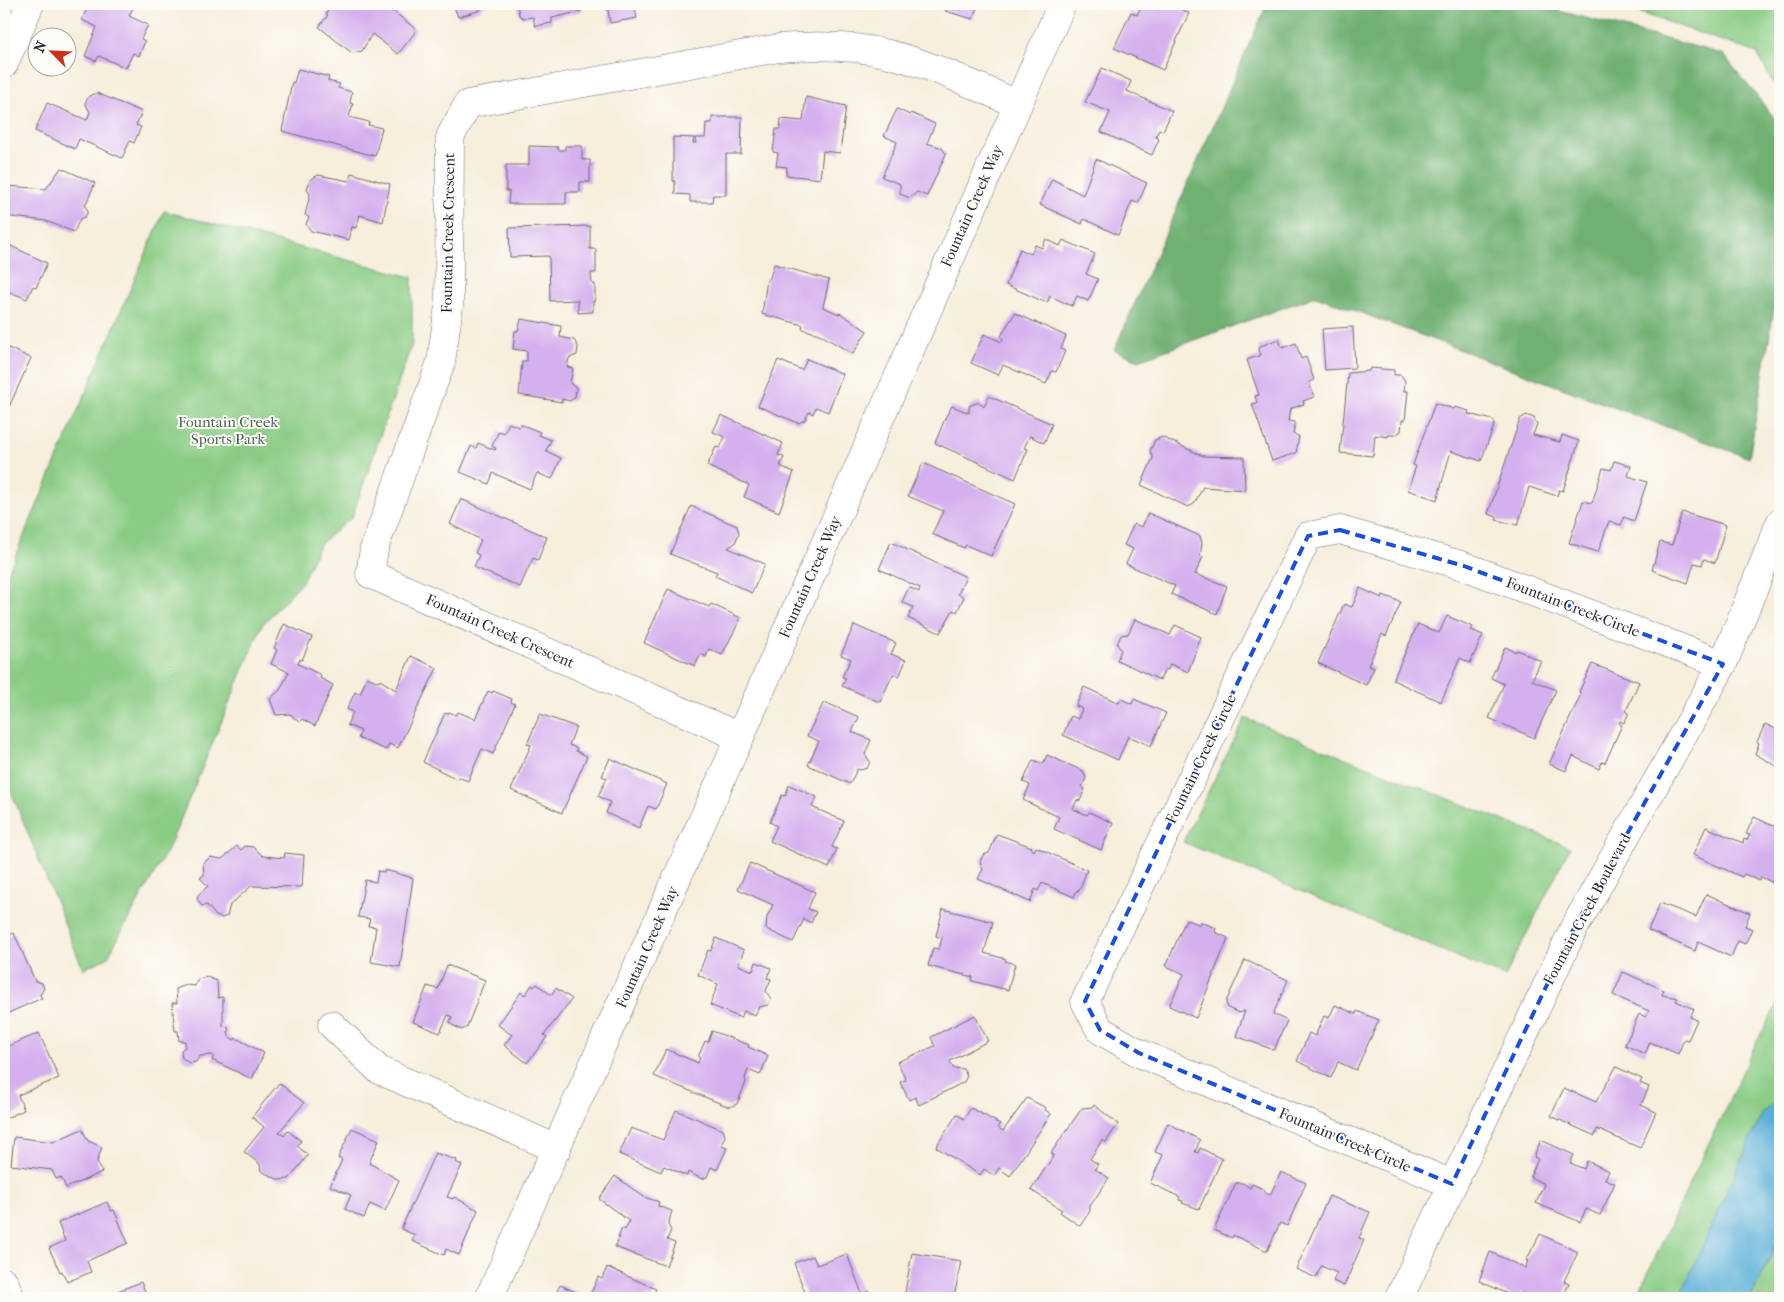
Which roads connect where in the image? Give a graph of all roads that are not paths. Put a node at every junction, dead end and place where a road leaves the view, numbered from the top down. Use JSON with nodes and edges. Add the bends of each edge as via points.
{"nodes":[{"id":1,"x":30,"y":4,"type":"edge"},
{"id":2,"x":1062,"y":4,"type":"edge"},
{"id":3,"x":4,"y":64,"type":"edge"},
{"id":4,"x":1017,"y":104,"type":"junction"},
{"id":5,"x":1780,"y":524,"type":"edge"},
{"id":6,"x":1723,"y":664,"type":"junction"},
{"id":7,"x":740,"y":737,"type":"junction"},
{"id":8,"x":332,"y":1026,"type":"dead end"},
{"id":9,"x":557,"y":1149,"type":"junction"},
{"id":10,"x":1452,"y":1184,"type":"junction"},
{"id":11,"x":4,"y":1282,"type":"edge"},
{"id":12,"x":11,"y":1298,"type":"edge"},
{"id":13,"x":489,"y":1298,"type":"edge"},
{"id":14,"x":1399,"y":1298,"type":"edge"}],
"edges":[{"from":1,"to":3,"type":"street"},
{"from":2,"to":4,"type":"street","name":"Fountain Creek Way"},
{"from":4,"to":7,"type":"street","name":"Fountain Creek Way"},
{"from":4,"to":7,"type":"street","name":"Fountain Creek Crescent","via":[[888,53],[821,45],[778,48],[468,104],[450,137],[449,306],[441,362],[374,549],[370,574]]},
{"from":5,"to":6,"type":"street","name":"Fountain Creek Boulevard"},
{"from":6,"to":10,"type":"street","name":"Fountain Creek Boulevard","via":[[1575,926]]},
{"from":6,"to":10,"type":"street","name":"Fountain Creek Circle","via":[[1464,566],[1340,530],[1308,536],[1085,1002],[1100,1030],[1139,1053]]},
{"from":7,"to":9,"type":"street","name":"Fountain Creek Way"},
{"from":8,"to":9,"type":"street","via":[[379,1070]]},
{"from":9,"to":13,"type":"street","name":"Fountain Creek Way"},
{"from":10,"to":14,"type":"street","name":"Fountain Creek Boulevard"},
{"from":11,"to":12,"type":"street"}]}
